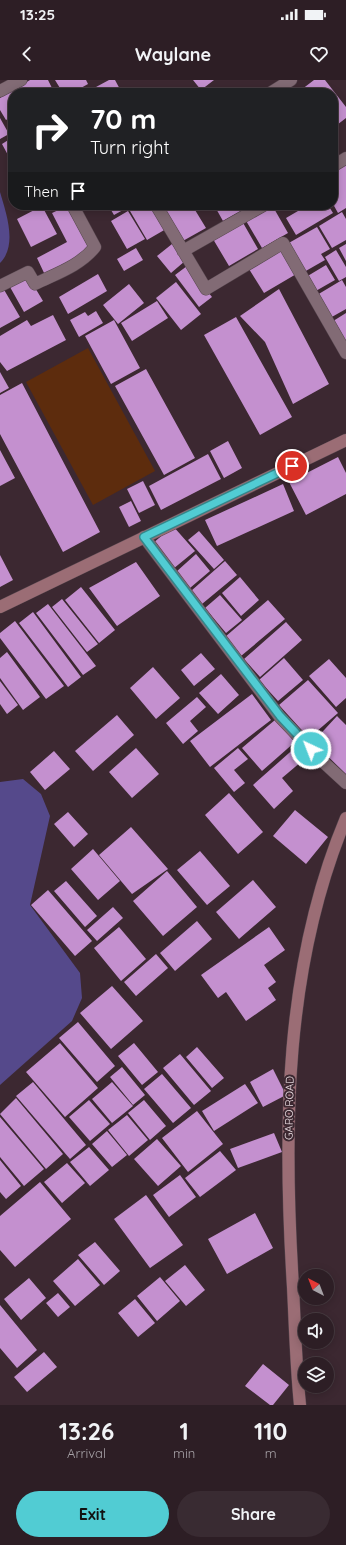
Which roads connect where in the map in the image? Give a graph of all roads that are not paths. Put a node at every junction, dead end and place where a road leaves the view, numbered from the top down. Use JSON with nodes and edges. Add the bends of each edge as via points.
{"nodes":[{"id":1,"x":21,"y":80,"type":"edge"},
{"id":2,"x":291,"y":80,"type":"edge"},
{"id":3,"x":278,"y":88,"type":"edge"},
{"id":4,"x":0,"y":91,"type":"edge"},
{"id":5,"x":75,"y":210,"type":"edge"},
{"id":6,"x":159,"y":210,"type":"edge"},
{"id":7,"x":255,"y":210,"type":"edge"},
{"id":8,"x":183,"y":250,"type":"junction"},
{"id":9,"x":0,"y":286,"type":"edge"},
{"id":10,"x":346,"y":353,"type":"edge"},
{"id":11,"x":346,"y":440,"type":"edge"},
{"id":12,"x":144,"y":537,"type":"junction"},
{"id":13,"x":0,"y":607,"type":"edge"},
{"id":14,"x":346,"y":783,"type":"edge"},
{"id":15,"x":346,"y":818,"type":"edge"},
{"id":16,"x":300,"y":1399,"type":"edge"},
{"id":17,"x":290,"y":1405,"type":"edge"}],
"edges":[{"from":1,"to":4,"type":"street"},
{"from":2,"to":3,"type":"street"},
{"from":5,"to":9,"type":"street","via":[[94,248],[90,253],[79,262],[35,284],[28,272]]},
{"from":6,"to":8,"type":"street"},
{"from":7,"to":8,"type":"street"},
{"from":8,"to":10,"type":"street","via":[[206,289],[284,243]]},
{"from":11,"to":12,"type":"street"},
{"from":12,"to":13,"type":"street"},
{"from":12,"to":14,"type":"street","via":[[280,716]]},
{"from":15,"to":16,"type":"street","name":"GARO ROAD","via":[[333,849],[316,909],[301,973],[292,1041],[288,1219]]},
{"from":16,"to":17,"type":"street"}]}
